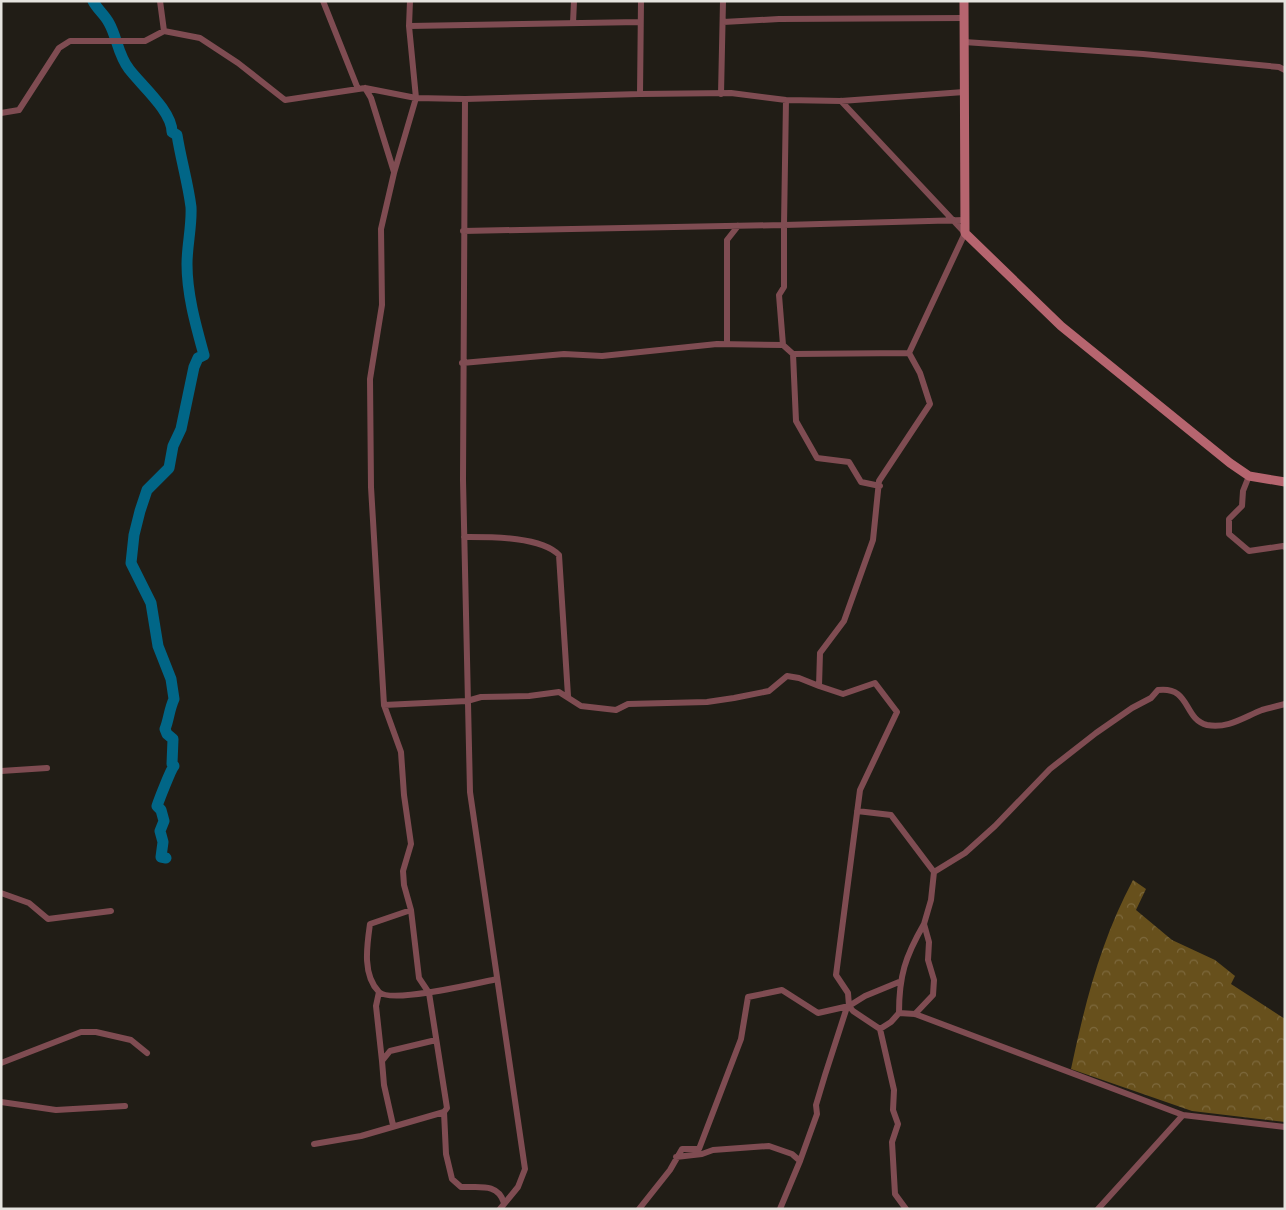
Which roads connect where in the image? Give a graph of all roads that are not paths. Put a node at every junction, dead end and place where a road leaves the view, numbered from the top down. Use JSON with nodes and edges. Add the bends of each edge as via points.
{"nodes":[{"id":1,"x":160,"y":1,"type":"edge"},
{"id":2,"x":323,"y":1,"type":"edge"},
{"id":3,"x":410,"y":1,"type":"edge"},
{"id":4,"x":574,"y":1,"type":"edge"},
{"id":5,"x":640,"y":1,"type":"edge"},
{"id":6,"x":723,"y":1,"type":"edge"},
{"id":7,"x":964,"y":1,"type":"edge"},
{"id":8,"x":964,"y":18,"type":"junction"},
{"id":9,"x":640,"y":22,"type":"junction"},
{"id":10,"x":723,"y":22,"type":"junction"},
{"id":11,"x":573,"y":24,"type":"junction"},
{"id":12,"x":409,"y":26,"type":"junction"},
{"id":13,"x":164,"y":31,"type":"junction"},
{"id":14,"x":964,"y":42,"type":"junction"},
{"id":15,"x":1285,"y":70,"type":"edge"},
{"id":16,"x":361,"y":88,"type":"junction"},
{"id":17,"x":964,"y":92,"type":"junction"},
{"id":18,"x":640,"y":94,"type":"junction"},
{"id":19,"x":721,"y":94,"type":"junction"},
{"id":20,"x":416,"y":98,"type":"junction"},
{"id":21,"x":464,"y":99,"type":"junction"},
{"id":22,"x":786,"y":100,"type":"junction"},
{"id":23,"x":841,"y":101,"type":"junction"},
{"id":24,"x":1,"y":113,"type":"edge"},
{"id":25,"x":394,"y":173,"type":"junction"},
{"id":26,"x":953,"y":220,"type":"junction"},
{"id":27,"x":965,"y":220,"type":"junction"},
{"id":28,"x":784,"y":225,"type":"junction"},
{"id":29,"x":738,"y":226,"type":"junction"},
{"id":30,"x":463,"y":231,"type":"junction"},
{"id":31,"x":965,"y":233,"type":"junction"},
{"id":32,"x":727,"y":344,"type":"junction"},
{"id":33,"x":783,"y":346,"type":"junction"},
{"id":34,"x":909,"y":353,"type":"junction"},
{"id":35,"x":792,"y":354,"type":"junction"},
{"id":36,"x":462,"y":363,"type":"junction"},
{"id":37,"x":1249,"y":476,"type":"junction"},
{"id":38,"x":1285,"y":482,"type":"edge"},
{"id":39,"x":880,"y":486,"type":"junction"},
{"id":40,"x":464,"y":537,"type":"junction"},
{"id":41,"x":1285,"y":547,"type":"edge"},
{"id":42,"x":820,"y":686,"type":"junction"},
{"id":43,"x":568,"y":696,"type":"junction"},
{"id":44,"x":467,"y":701,"type":"junction"},
{"id":45,"x":1285,"y":704,"type":"edge"},
{"id":46,"x":384,"y":705,"type":"junction"},
{"id":47,"x":48,"y":768,"type":"dead end"},
{"id":48,"x":1,"y":771,"type":"edge"},
{"id":49,"x":857,"y":811,"type":"junction"},
{"id":50,"x":934,"y":872,"type":"junction"},
{"id":51,"x":1,"y":893,"type":"edge"},
{"id":52,"x":411,"y":910,"type":"junction"},
{"id":53,"x":111,"y":911,"type":"dead end"},
{"id":54,"x":924,"y":924,"type":"junction"},
{"id":55,"x":497,"y":979,"type":"junction"},
{"id":56,"x":899,"y":982,"type":"junction"},
{"id":57,"x":378,"y":992,"type":"junction"},
{"id":58,"x":429,"y":993,"type":"junction"},
{"id":59,"x":848,"y":1006,"type":"junction"},
{"id":60,"x":899,"y":1013,"type":"junction"},
{"id":61,"x":915,"y":1014,"type":"junction"},
{"id":62,"x":880,"y":1028,"type":"junction"},
{"id":63,"x":436,"y":1040,"type":"junction"},
{"id":64,"x":147,"y":1053,"type":"dead end"},
{"id":65,"x":382,"y":1061,"type":"junction"},
{"id":66,"x":1,"y":1063,"type":"edge"},
{"id":67,"x":1,"y":1102,"type":"edge"},
{"id":68,"x":125,"y":1106,"type":"dead end"},
{"id":69,"x":444,"y":1112,"type":"junction"},
{"id":70,"x":1183,"y":1114,"type":"junction"},
{"id":71,"x":393,"y":1125,"type":"junction"},
{"id":72,"x":1285,"y":1128,"type":"edge"},
{"id":73,"x":314,"y":1144,"type":"dead end"},
{"id":74,"x":676,"y":1157,"type":"junction"},
{"id":75,"x":800,"y":1161,"type":"junction"},
{"id":76,"x":502,"y":1206,"type":"edge"},
{"id":77,"x":639,"y":1209,"type":"edge"},
{"id":78,"x":780,"y":1209,"type":"edge"},
{"id":79,"x":906,"y":1209,"type":"edge"},
{"id":80,"x":1098,"y":1209,"type":"edge"}],
"edges":[{"from":1,"to":13,"type":"street"},
{"from":2,"to":16,"type":"street"},
{"from":3,"to":12,"type":"street"},
{"from":4,"to":11,"type":"street"},
{"from":5,"to":9,"type":"street"},
{"from":6,"to":10,"type":"street"},
{"from":7,"to":8,"type":"street"},
{"from":8,"to":10,"type":"street"},
{"from":8,"to":14,"type":"street"},
{"from":9,"to":11,"type":"street"},
{"from":9,"to":18,"type":"street"},
{"from":10,"to":19,"type":"street"},
{"from":11,"to":12,"type":"street"},
{"from":12,"to":20,"type":"street"},
{"from":13,"to":16,"type":"street","via":[[200,38],[284,100]]},
{"from":13,"to":24,"type":"street","via":[[144,41],[70,41],[59,48],[19,110]]},
{"from":14,"to":15,"type":"street","via":[[1144,54]]},
{"from":14,"to":17,"type":"street"},
{"from":16,"to":20,"type":"street"},
{"from":16,"to":25,"type":"street","via":[[371,98]]},
{"from":17,"to":23,"type":"street"},
{"from":17,"to":27,"type":"street"},
{"from":18,"to":19,"type":"street"},
{"from":18,"to":21,"type":"street"},
{"from":19,"to":22,"type":"street"},
{"from":20,"to":21,"type":"street"},
{"from":20,"to":25,"type":"street"},
{"from":21,"to":30,"type":"street"},
{"from":22,"to":23,"type":"street"},
{"from":22,"to":28,"type":"street"},
{"from":23,"to":26,"type":"street"},
{"from":25,"to":46,"type":"street","via":[[381,229],[382,305],[369,396],[370,487]]},
{"from":26,"to":27,"type":"street"},
{"from":26,"to":28,"type":"street"},
{"from":26,"to":31,"type":"street"},
{"from":27,"to":31,"type":"street"},
{"from":28,"to":29,"type":"street"},
{"from":28,"to":33,"type":"street","via":[[784,287],[780,294]]},
{"from":29,"to":30,"type":"street"},
{"from":29,"to":32,"type":"street","via":[[727,240]]},
{"from":30,"to":36,"type":"street"},
{"from":31,"to":34,"type":"street"},
{"from":31,"to":37,"type":"street","via":[[1061,326]]},
{"from":32,"to":33,"type":"street"},
{"from":32,"to":36,"type":"street","via":[[602,356],[564,354]]},
{"from":33,"to":35,"type":"street"},
{"from":34,"to":35,"type":"street"},
{"from":34,"to":39,"type":"street","via":[[920,373],[930,404],[879,481]]},
{"from":35,"to":39,"type":"street","via":[[796,421],[817,458],[849,462],[861,482]]},
{"from":36,"to":40,"type":"street"},
{"from":37,"to":38,"type":"street"},
{"from":37,"to":41,"type":"street","via":[[1243,490],[1242,506],[1229,519],[1229,534],[1249,551]]},
{"from":39,"to":42,"type":"street","via":[[873,540],[844,621],[820,653]]},
{"from":40,"to":43,"type":"street","via":[[529,542],[559,555]]},
{"from":40,"to":44,"type":"street"},
{"from":42,"to":43,"type":"street","via":[[787,676],[769,691],[734,698],[628,704],[616,710],[581,706]]},
{"from":42,"to":49,"type":"street","via":[[843,694],[875,684],[897,712],[863,782]]},
{"from":43,"to":44,"type":"street","via":[[559,692],[481,697]]},
{"from":44,"to":46,"type":"street"},
{"from":44,"to":55,"type":"street","via":[[470,792]]},
{"from":45,"to":50,"type":"street","via":[[1230,725],[1209,725],[1199,722],[1178,693],[1169,689],[1158,690],[1050,769],[965,853]]},
{"from":46,"to":52,"type":"street","via":[[401,752],[411,844],[403,871]]},
{"from":47,"to":48,"type":"street"},
{"from":49,"to":50,"type":"street","via":[[891,815]]},
{"from":49,"to":59,"type":"street","via":[[836,975],[848,993]]},
{"from":50,"to":54,"type":"street"},
{"from":51,"to":53,"type":"street","via":[[29,903],[48,919]]},
{"from":52,"to":57,"type":"street","via":[[370,924],[366,954]]},
{"from":52,"to":58,"type":"street","via":[[419,978]]},
{"from":54,"to":56,"type":"street","via":[[912,944]]},
{"from":54,"to":61,"type":"street","via":[[934,980],[933,995]]},
{"from":55,"to":58,"type":"street"},
{"from":55,"to":76,"type":"street","via":[[525,1168],[518,1187]]},
{"from":56,"to":59,"type":"street"},
{"from":56,"to":60,"type":"street"},
{"from":57,"to":58,"type":"street","via":[[386,996]]},
{"from":57,"to":65,"type":"street","via":[[376,1006]]},
{"from":58,"to":63,"type":"street"},
{"from":59,"to":62,"type":"street","via":[[857,1016]]},
{"from":59,"to":74,"type":"street","via":[[818,1013],[782,990],[748,997],[741,1039],[699,1149],[682,1149]]},
{"from":59,"to":75,"type":"street"},
{"from":60,"to":61,"type":"street"},
{"from":60,"to":62,"type":"street"},
{"from":61,"to":70,"type":"street"},
{"from":62,"to":79,"type":"street","via":[[898,1124],[892,1142],[895,1194]]},
{"from":63,"to":65,"type":"street","via":[[390,1051]]},
{"from":63,"to":69,"type":"street","via":[[447,1108]]},
{"from":64,"to":66,"type":"street","via":[[131,1040],[81,1032]]},
{"from":65,"to":71,"type":"street"},
{"from":67,"to":68,"type":"street","via":[[56,1110]]},
{"from":69,"to":71,"type":"street"},
{"from":69,"to":76,"type":"street","via":[[446,1154],[452,1179],[461,1188],[484,1186],[495,1191]]},
{"from":70,"to":72,"type":"street"},
{"from":70,"to":80,"type":"street"},
{"from":71,"to":73,"type":"street","via":[[360,1136]]},
{"from":74,"to":75,"type":"street","via":[[713,1150],[769,1146],[792,1154]]},
{"from":74,"to":77,"type":"street","via":[[670,1170]]},
{"from":75,"to":78,"type":"street"}]}
